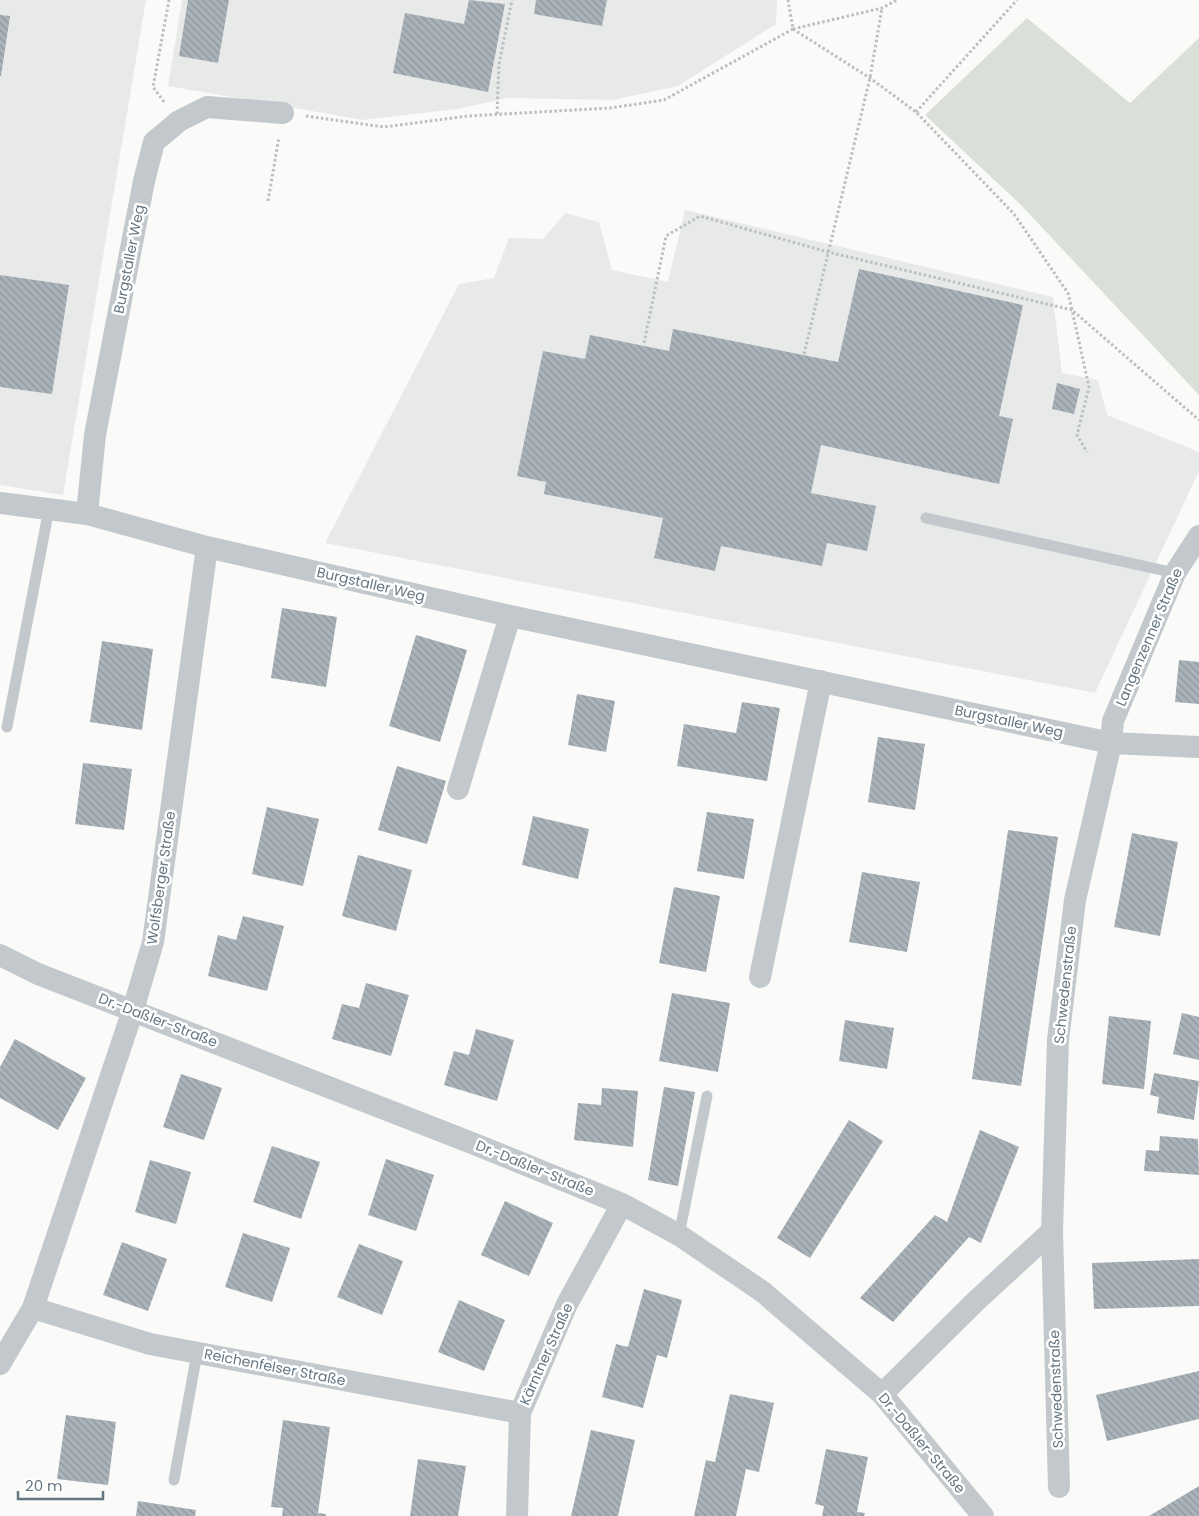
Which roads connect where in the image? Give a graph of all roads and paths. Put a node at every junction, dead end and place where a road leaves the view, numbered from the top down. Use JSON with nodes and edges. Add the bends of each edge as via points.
{"nodes":[{"id":1,"x":169,"y":0,"type":"edge"},
{"id":2,"x":512,"y":0,"type":"edge"},
{"id":3,"x":788,"y":0,"type":"edge"},
{"id":4,"x":897,"y":0,"type":"edge"},
{"id":5,"x":1017,"y":0,"type":"edge"},
{"id":6,"x":882,"y":8,"type":"junction"},
{"id":7,"x":793,"y":29,"type":"junction"},
{"id":8,"x":870,"y":78,"type":"junction"},
{"id":9,"x":916,"y":112,"type":"junction"},
{"id":10,"x":283,"y":113,"type":"junction"},
{"id":11,"x":496,"y":114,"type":"junction"},
{"id":12,"x":179,"y":121,"type":"junction"},
{"id":13,"x":268,"y":201,"type":"dead end"},
{"id":14,"x":828,"y":252,"type":"junction"},
{"id":15,"x":1072,"y":310,"type":"junction"},
{"id":16,"x":644,"y":343,"type":"dead end"},
{"id":17,"x":804,"y":354,"type":"dead end"},
{"id":18,"x":1199,"y":420,"type":"edge"},
{"id":19,"x":1088,"y":452,"type":"dead end"},
{"id":20,"x":0,"y":503,"type":"edge"},
{"id":21,"x":49,"y":509,"type":"junction"},
{"id":22,"x":87,"y":514,"type":"junction"},
{"id":23,"x":926,"y":518,"type":"dead end"},
{"id":24,"x":1199,"y":536,"type":"edge"},
{"id":25,"x":207,"y":547,"type":"junction"},
{"id":26,"x":1174,"y":573,"type":"junction"},
{"id":27,"x":510,"y":616,"type":"junction"},
{"id":28,"x":821,"y":681,"type":"junction"},
{"id":29,"x":7,"y":727,"type":"dead end"},
{"id":30,"x":1111,"y":743,"type":"junction"},
{"id":31,"x":1199,"y":747,"type":"edge"},
{"id":32,"x":458,"y":789,"type":"dead end"},
{"id":33,"x":0,"y":955,"type":"edge"},
{"id":34,"x":760,"y":977,"type":"dead end"},
{"id":35,"x":133,"y":1010,"type":"junction"},
{"id":36,"x":707,"y":1096,"type":"dead end"},
{"id":37,"x":622,"y":1204,"type":"junction"},
{"id":38,"x":1052,"y":1231,"type":"junction"},
{"id":39,"x":679,"y":1235,"type":"junction"},
{"id":40,"x":32,"y":1308,"type":"junction"},
{"id":41,"x":197,"y":1353,"type":"junction"},
{"id":42,"x":0,"y":1364,"type":"edge"},
{"id":43,"x":882,"y":1394,"type":"junction"},
{"id":44,"x":520,"y":1413,"type":"junction"},
{"id":45,"x":174,"y":1480,"type":"dead end"},
{"id":46,"x":1059,"y":1487,"type":"dead end"},
{"id":47,"x":516,"y":1516,"type":"edge"},
{"id":48,"x":984,"y":1516,"type":"edge"}],
"edges":[{"from":1,"to":12,"type":"path","via":[[153,87]]},
{"from":2,"to":11,"type":"path","via":[[500,64]]},
{"from":3,"to":7,"type":"path"},
{"from":4,"to":6,"type":"path"},
{"from":5,"to":9,"type":"path"},
{"from":6,"to":7,"type":"path"},
{"from":6,"to":8,"type":"path"},
{"from":7,"to":8,"type":"path"},
{"from":7,"to":11,"type":"path","via":[[664,100],[610,108]]},
{"from":8,"to":9,"type":"path"},
{"from":8,"to":14,"type":"path"},
{"from":9,"to":15,"type":"path","via":[[1014,214],[1068,293]]},
{"from":10,"to":11,"type":"path","via":[[384,128]]},
{"from":10,"to":12,"type":"street","name":"Burgstaller Weg","via":[[208,106]]},
{"from":10,"to":13,"type":"path"},
{"from":12,"to":22,"type":"street","name":"Burgstaller Weg","via":[[154,142],[144,180],[95,435]]},
{"from":14,"to":15,"type":"path"},
{"from":14,"to":16,"type":"path","via":[[700,216],[666,236]]},
{"from":14,"to":17,"type":"path"},
{"from":15,"to":18,"type":"path"},
{"from":15,"to":19,"type":"path","via":[[1089,387],[1077,435]]},
{"from":20,"to":21,"type":"street","name":"Burgstaller Weg"},
{"from":21,"to":22,"type":"street","name":"Burgstaller Weg"},
{"from":21,"to":29,"type":"lane"},
{"from":22,"to":25,"type":"street","name":"Burgstaller Weg"},
{"from":23,"to":26,"type":"lane"},
{"from":24,"to":26,"type":"street","name":"Langenzenner Straße"},
{"from":25,"to":27,"type":"street","name":"Burgstaller Weg"},
{"from":25,"to":35,"type":"street","name":"Wolfsberger Straße","via":[[153,942]]},
{"from":26,"to":30,"type":"street","name":"Langenzenner Straße","via":[[1114,721]]},
{"from":27,"to":28,"type":"street","name":"Burgstaller Weg"},
{"from":27,"to":32,"type":"street"},
{"from":28,"to":30,"type":"street","name":"Burgstaller Weg"},
{"from":28,"to":34,"type":"street"},
{"from":30,"to":31,"type":"street","name":"Burgstaller Weg"},
{"from":30,"to":38,"type":"street","name":"Schwedenstraße","via":[[1075,900],[1070,937],[1058,1040]]},
{"from":33,"to":35,"type":"street","name":"Dr.-Daßler-Straße","via":[[38,974]]},
{"from":35,"to":37,"type":"street","name":"Dr.-Daßler-Straße"},
{"from":35,"to":40,"type":"street","name":"Wolfsberger Straße"},
{"from":36,"to":39,"type":"lane"},
{"from":37,"to":39,"type":"street","name":"Dr.-Daßler-Straße"},
{"from":37,"to":44,"type":"street","name":"Kärntner Straße","via":[[568,1304]]},
{"from":38,"to":43,"type":"street"},
{"from":38,"to":46,"type":"street","name":"Schwedenstraße"},
{"from":39,"to":43,"type":"street","name":"Dr.-Daßler-Straße","via":[[763,1292]]},
{"from":40,"to":41,"type":"street","name":"Reichenfelser Straße","via":[[150,1344]]},
{"from":40,"to":42,"type":"street","name":"Wolfsberger Straße"},
{"from":41,"to":44,"type":"street","name":"Reichenfelser Straße"},
{"from":41,"to":45,"type":"lane"},
{"from":43,"to":48,"type":"street","name":"Dr.-Daßler-Straße"},
{"from":44,"to":47,"type":"street","name":"Kärntner Straße"}]}
